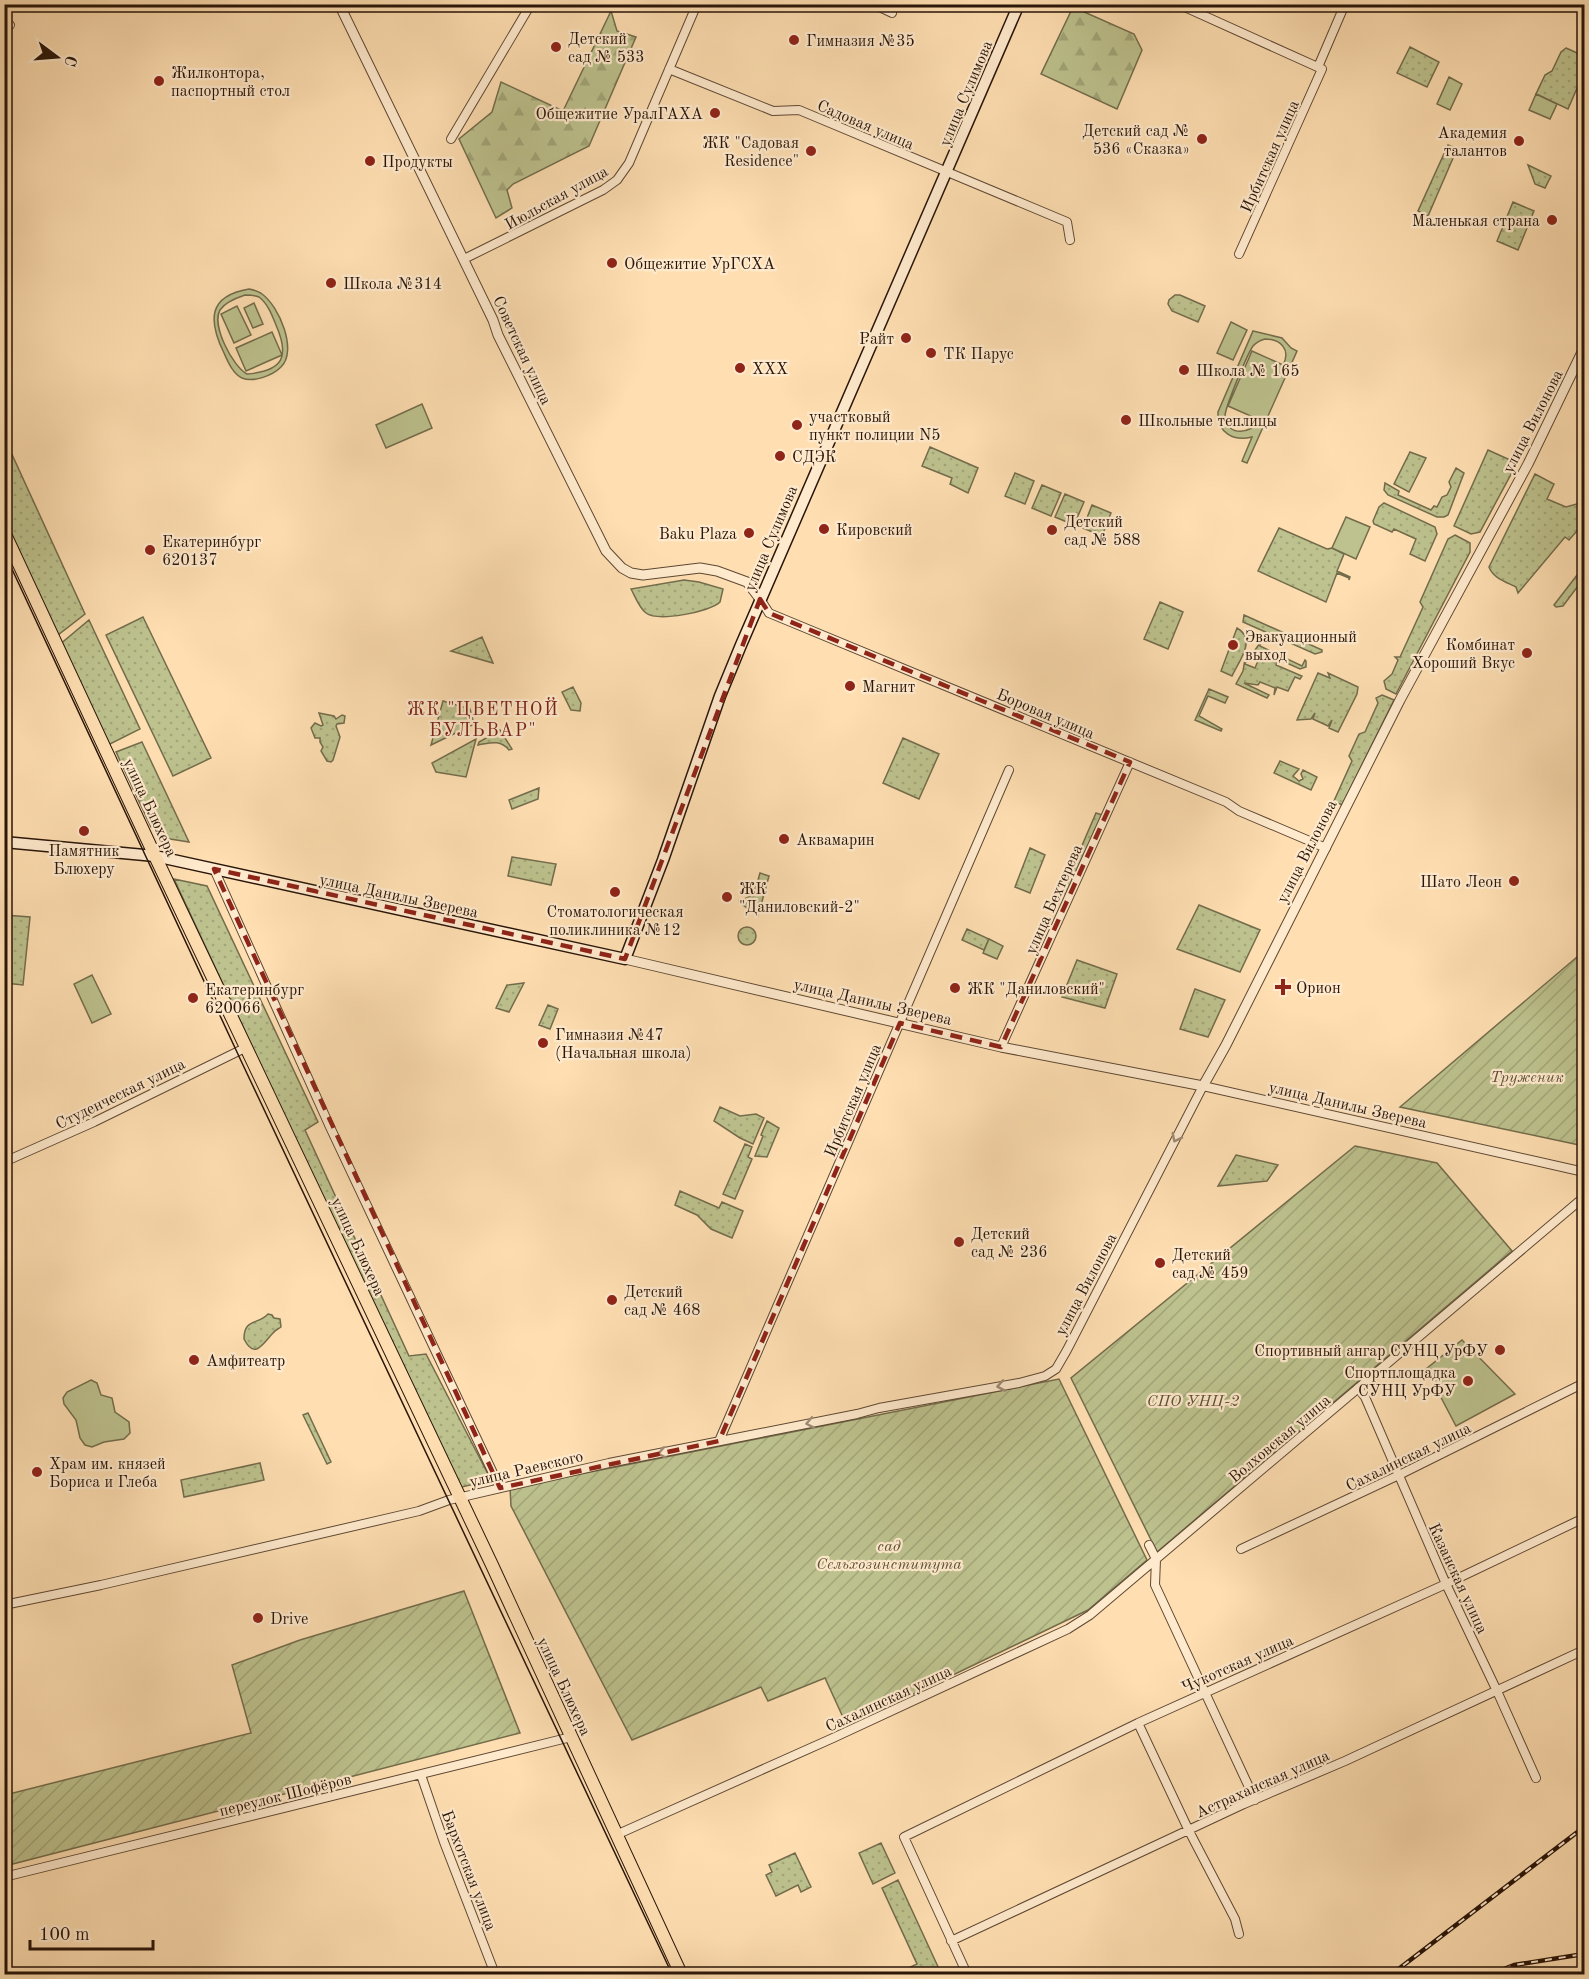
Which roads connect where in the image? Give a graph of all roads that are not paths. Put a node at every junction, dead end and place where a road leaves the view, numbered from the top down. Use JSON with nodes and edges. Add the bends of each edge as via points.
{"nodes":[{"id":1,"x":339,"y":4,"type":"edge"},
{"id":2,"x":531,"y":4,"type":"edge"},
{"id":3,"x":697,"y":4,"type":"edge"},
{"id":4,"x":873,"y":4,"type":"edge"},
{"id":5,"x":1019,"y":4,"type":"edge"},
{"id":6,"x":1178,"y":4,"type":"edge"},
{"id":7,"x":1345,"y":4,"type":"edge"},
{"id":8,"x":892,"y":13,"type":"dead end"},
{"id":9,"x":1320,"y":68,"type":"junction"},
{"id":10,"x":669,"y":69,"type":"junction"},
{"id":11,"x":451,"y":139,"type":"dead end"},
{"id":12,"x":946,"y":172,"type":"junction"},
{"id":13,"x":1070,"y":240,"type":"dead end"},
{"id":14,"x":1239,"y":254,"type":"dead end"},
{"id":15,"x":464,"y":259,"type":"junction"},
{"id":16,"x":1584,"y":348,"type":"edge"},
{"id":17,"x":4,"y":532,"type":"edge"},
{"id":18,"x":760,"y":599,"type":"junction"},
{"id":19,"x":1130,"y":762,"type":"junction"},
{"id":20,"x":1009,"y":770,"type":"dead end"},
{"id":21,"x":4,"y":842,"type":"edge"},
{"id":22,"x":1326,"y":848,"type":"junction"},
{"id":23,"x":155,"y":856,"type":"junction"},
{"id":24,"x":214,"y":869,"type":"junction"},
{"id":25,"x":625,"y":959,"type":"junction"},
{"id":26,"x":900,"y":1023,"type":"junction"},
{"id":27,"x":247,"y":1047,"type":"junction"},
{"id":28,"x":1001,"y":1047,"type":"junction"},
{"id":29,"x":1203,"y":1086,"type":"junction"},
{"id":30,"x":4,"y":1162,"type":"edge"},
{"id":31,"x":1584,"y":1172,"type":"edge"},
{"id":32,"x":1584,"y":1197,"type":"edge"},
{"id":33,"x":1056,"y":1369,"type":"joint"},
{"id":34,"x":1584,"y":1383,"type":"edge"},
{"id":35,"x":1358,"y":1388,"type":"junction"},
{"id":36,"x":719,"y":1441,"type":"junction"},
{"id":37,"x":1399,"y":1475,"type":"junction"},
{"id":38,"x":500,"y":1488,"type":"junction"},
{"id":39,"x":459,"y":1497,"type":"junction"},
{"id":40,"x":1584,"y":1518,"type":"edge"},
{"id":41,"x":1149,"y":1545,"type":"dead end"},
{"id":42,"x":1241,"y":1550,"type":"dead end"},
{"id":43,"x":1156,"y":1560,"type":"junction"},
{"id":44,"x":1446,"y":1584,"type":"junction"},
{"id":45,"x":4,"y":1605,"type":"edge"},
{"id":46,"x":1584,"y":1650,"type":"edge"},
{"id":47,"x":1497,"y":1691,"type":"junction"},
{"id":48,"x":1205,"y":1692,"type":"junction"},
{"id":49,"x":1138,"y":1723,"type":"junction"},
{"id":50,"x":571,"y":1737,"type":"junction"},
{"id":51,"x":421,"y":1775,"type":"junction"},
{"id":52,"x":1536,"y":1778,"type":"dead end"},
{"id":53,"x":1255,"y":1800,"type":"junction"},
{"id":54,"x":1189,"y":1830,"type":"junction"},
{"id":55,"x":616,"y":1835,"type":"junction"},
{"id":56,"x":4,"y":1877,"type":"edge"},
{"id":57,"x":1239,"y":1934,"type":"dead end"},
{"id":58,"x":951,"y":1941,"type":"junction"},
{"id":59,"x":495,"y":1974,"type":"edge"},
{"id":60,"x":681,"y":1974,"type":"edge"},
{"id":61,"x":967,"y":1974,"type":"edge"}],
"edges":[{"from":1,"to":15,"type":"street","name":"Советская улица"},
{"from":2,"to":11,"type":"street"},
{"from":3,"to":10,"type":"street","name":"Июльская улица"},
{"from":4,"to":8,"type":"street"},
{"from":5,"to":12,"type":"main road","name":"улица Сулимова"},
{"from":6,"to":9,"type":"street"},
{"from":7,"to":9,"type":"street","name":"Ирбитская улица"},
{"from":9,"to":14,"type":"street","name":"Ирбитская улица"},
{"from":10,"to":12,"type":"street","name":"Садовая улица","via":[[773,111],[799,110]]},
{"from":10,"to":15,"type":"street","name":"Июльская улица","via":[[629,163],[617,180]]},
{"from":12,"to":13,"type":"street","name":"Садовая улица","via":[[1067,222]]},
{"from":12,"to":18,"type":"main road","name":"улица Сулимова"},
{"from":15,"to":18,"type":"street","name":"Советская улица","via":[[552,446],[614,561],[627,571],[644,575],[685,568],[707,569],[747,582]]},
{"from":16,"to":22,"type":"street","name":"улица Вилонова","via":[[1528,464],[1400,700]]},
{"from":17,"to":23,"type":"main road","name":"улица Блюхера"},
{"from":18,"to":19,"type":"street","name":"Боровая улица","via":[[769,613]]},
{"from":18,"to":25,"type":"main road","name":"улица Сулимова","via":[[720,696]]},
{"from":19,"to":22,"type":"street","name":"Боровая улица"},
{"from":19,"to":28,"type":"street","name":"улица Бехтерева"},
{"from":20,"to":26,"type":"street","name":"Ирбитская улица"},
{"from":21,"to":23,"type":"main road","name":"улица Данилы Зверева"},
{"from":22,"to":29,"type":"street","name":"улица Вилонова"},
{"from":23,"to":24,"type":"main road","name":"улица Данилы Зверева"},
{"from":23,"to":27,"type":"main road","name":"улица Блюхера"},
{"from":24,"to":25,"type":"main road","name":"улица Данилы Зверева"},
{"from":24,"to":38,"type":"street"},
{"from":25,"to":26,"type":"street","name":"улица Данилы Зверева"},
{"from":26,"to":28,"type":"street","name":"улица Данилы Зверева"},
{"from":26,"to":36,"type":"street","name":"Ирбитская улица"},
{"from":27,"to":30,"type":"street","name":"Студенческая улица"},
{"from":27,"to":39,"type":"main road","name":"улица Блюхера"},
{"from":28,"to":29,"type":"street","name":"улица Данилы Зверева"},
{"from":29,"to":31,"type":"street","name":"улица Данилы Зверева"},
{"from":29,"to":33,"type":"street","name":"улица Вилонова","one_way":true},
{"from":32,"to":35,"type":"street","name":"Волховская улица"},
{"from":33,"to":36,"type":"street","name":"улица Раевского","one_way":true,"via":[[1019,1383]]},
{"from":34,"to":37,"type":"street","name":"Сахалинская улица"},
{"from":35,"to":37,"type":"street","name":"Казанская улица"},
{"from":35,"to":43,"type":"street","name":"Волховская улица"},
{"from":36,"to":38,"type":"street","name":"улица Раевского","one_way":true},
{"from":37,"to":42,"type":"street","name":"Сахалинская улица"},
{"from":37,"to":44,"type":"street","name":"Казанская улица"},
{"from":38,"to":39,"type":"street","name":"улица Раевского"},
{"from":39,"to":45,"type":"street","name":"улица Раевского","via":[[408,1513]]},
{"from":39,"to":50,"type":"main road","name":"улица Блюхера"},
{"from":40,"to":44,"type":"street","name":"Чукотская улица"},
{"from":41,"to":43,"type":"street"},
{"from":43,"to":48,"type":"street","via":[[1155,1585]]},
{"from":43,"to":55,"type":"street","name":"Сахалинская улица","via":[[1068,1629]]},
{"from":44,"to":47,"type":"street","name":"Казанская улица"},
{"from":44,"to":48,"type":"street","name":"Чукотская улица"},
{"from":46,"to":47,"type":"street","name":"Астраханская улица"},
{"from":47,"to":52,"type":"street","name":"Казанская улица"},
{"from":47,"to":53,"type":"street","name":"Астраханская улица"},
{"from":48,"to":49,"type":"street","name":"Чукотская улица"},
{"from":48,"to":53,"type":"street"},
{"from":49,"to":54,"type":"street"},
{"from":49,"to":58,"type":"street","name":"Чукотская улица","via":[[904,1837]]},
{"from":50,"to":51,"type":"street","name":"переулок Шофёров"},
{"from":50,"to":55,"type":"main road","name":"улица Блюхера"},
{"from":51,"to":56,"type":"street","name":"переулок Шофёров"},
{"from":51,"to":59,"type":"street","name":"Бархотская улица"},
{"from":53,"to":54,"type":"street","name":"Астраханская улица"},
{"from":54,"to":57,"type":"street"},
{"from":54,"to":58,"type":"street","name":"Астраханская улица"},
{"from":55,"to":60,"type":"main road","name":"улица Блюхера"},
{"from":58,"to":61,"type":"street"}]}
